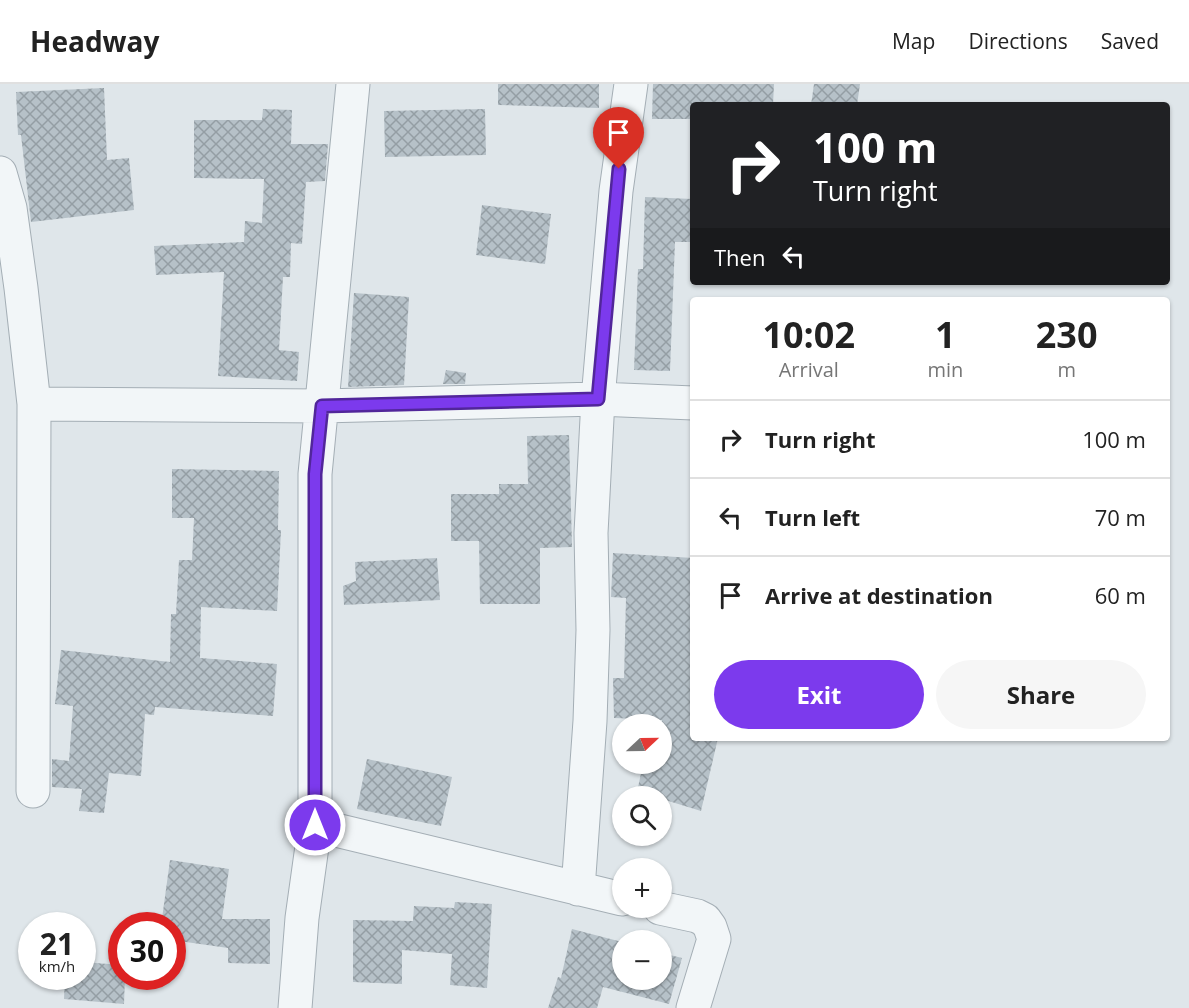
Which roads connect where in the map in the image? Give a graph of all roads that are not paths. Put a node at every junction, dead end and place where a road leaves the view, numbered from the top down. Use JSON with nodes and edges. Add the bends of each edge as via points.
{"nodes":[{"id":1,"x":353,"y":84,"type":"edge"},
{"id":2,"x":631,"y":84,"type":"edge"},
{"id":3,"x":0,"y":173,"type":"edge"},
{"id":4,"x":598,"y":399,"type":"junction"},
{"id":5,"x":690,"y":403,"type":"edge"},
{"id":6,"x":34,"y":404,"type":"junction"},
{"id":7,"x":322,"y":406,"type":"junction"},
{"id":8,"x":33,"y":791,"type":"dead end"},
{"id":9,"x":315,"y":825,"type":"junction"},
{"id":10,"x":578,"y":889,"type":"junction"},
{"id":11,"x":612,"y":897,"type":"edge"},
{"id":12,"x":672,"y":911,"type":"edge"},
{"id":13,"x":295,"y":1008,"type":"edge"},
{"id":14,"x":693,"y":1008,"type":"edge"}],
"edges":[{"from":1,"to":7,"type":"street"},
{"from":2,"to":4,"type":"street","via":[[616,190]]},
{"from":3,"to":6,"type":"street","via":[[10,208]]},
{"from":4,"to":5,"type":"street"},
{"from":4,"to":7,"type":"street"},
{"from":4,"to":10,"type":"street","via":[[591,533],[590,721]]},
{"from":6,"to":7,"type":"street"},
{"from":6,"to":8,"type":"street"},
{"from":7,"to":9,"type":"street","via":[[315,474]]},
{"from":9,"to":10,"type":"street"},
{"from":9,"to":13,"type":"street"},
{"from":10,"to":11,"type":"street"},
{"from":12,"to":14,"type":"street","via":[[705,920],[714,939]]}]}
